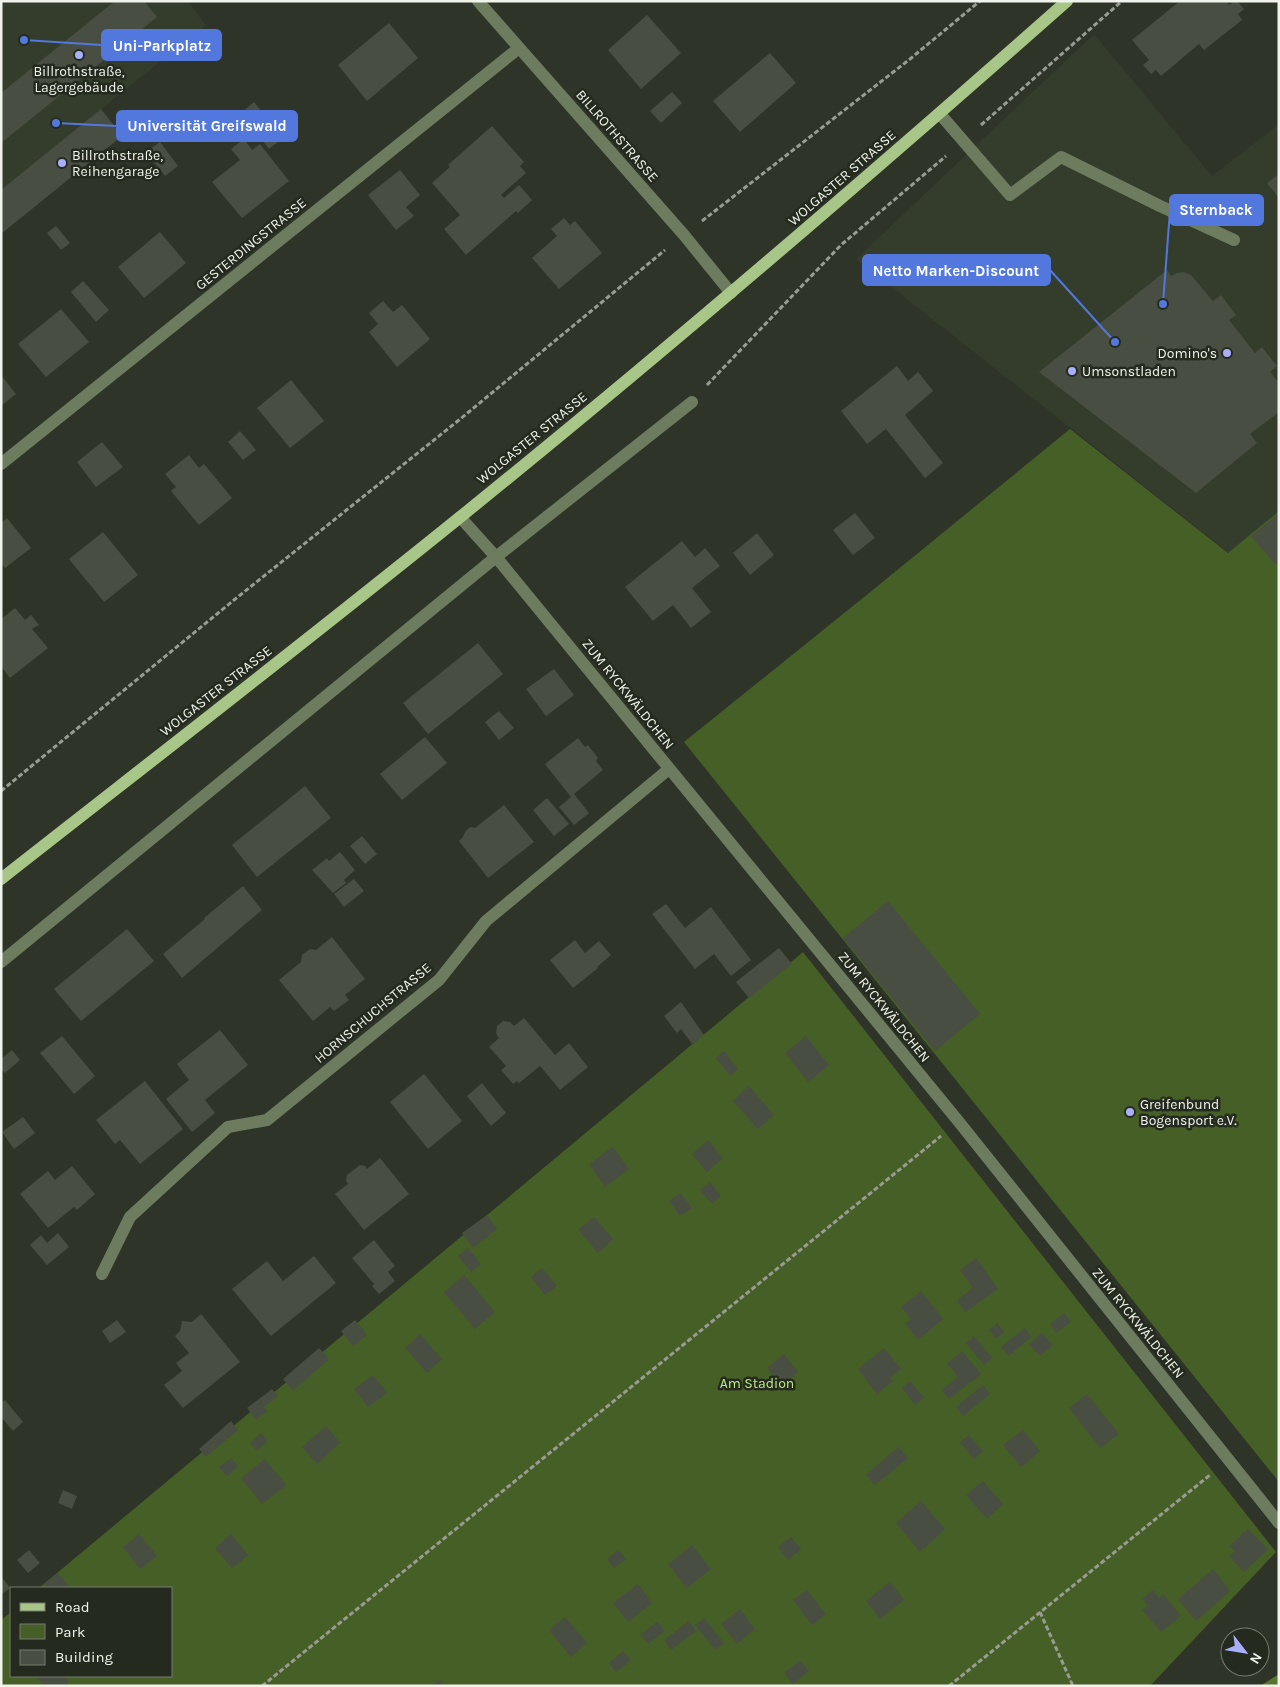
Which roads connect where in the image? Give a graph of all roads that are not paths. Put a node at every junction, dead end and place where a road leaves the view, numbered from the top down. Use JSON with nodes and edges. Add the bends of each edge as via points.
{"nodes":[{"id":1,"x":478,"y":1,"type":"edge"},
{"id":2,"x":1067,"y":1,"type":"edge"},
{"id":3,"x":519,"y":48,"type":"junction"},
{"id":4,"x":940,"y":114,"type":"junction"},
{"id":5,"x":1234,"y":240,"type":"dead end"},
{"id":6,"x":731,"y":293,"type":"junction"},
{"id":7,"x":692,"y":402,"type":"road end"},
{"id":8,"x":1,"y":464,"type":"edge"},
{"id":9,"x":460,"y":517,"type":"junction"},
{"id":10,"x":496,"y":557,"type":"junction"},
{"id":11,"x":669,"y":768,"type":"junction"},
{"id":12,"x":1,"y":879,"type":"edge"},
{"id":13,"x":1,"y":962,"type":"edge"},
{"id":14,"x":102,"y":1274,"type":"dead end"},
{"id":15,"x":1279,"y":1523,"type":"edge"}],
"edges":[{"from":1,"to":3,"type":"street","name":"BILLROTHSTRASSE"},
{"from":2,"to":4,"type":"main road","name":"WOLGASTER STRASSE"},
{"from":3,"to":6,"type":"street","name":"BILLROTHSTRASSE"},
{"from":3,"to":8,"type":"street","name":"GESTERDINGSTRASSE"},
{"from":4,"to":5,"type":"street","via":[[1010,195],[1061,156]]},
{"from":4,"to":6,"type":"main road","name":"WOLGASTER STRASSE"},
{"from":6,"to":9,"type":"main road","name":"WOLGASTER STRASSE"},
{"from":7,"to":10,"type":"street"},
{"from":9,"to":10,"type":"street","name":"ZUM RYCKWÄLDCHEN"},
{"from":9,"to":12,"type":"main road","name":"WOLGASTER STRASSE"},
{"from":10,"to":11,"type":"street","name":"ZUM RYCKWÄLDCHEN"},
{"from":10,"to":13,"type":"street"},
{"from":11,"to":14,"type":"street","name":"HORNSCHUCHSTRASSE","via":[[486,921],[438,980],[267,1120],[228,1128],[130,1217]]},
{"from":11,"to":15,"type":"street","name":"ZUM RYCKWÄLDCHEN","via":[[959,1122]]}]}
